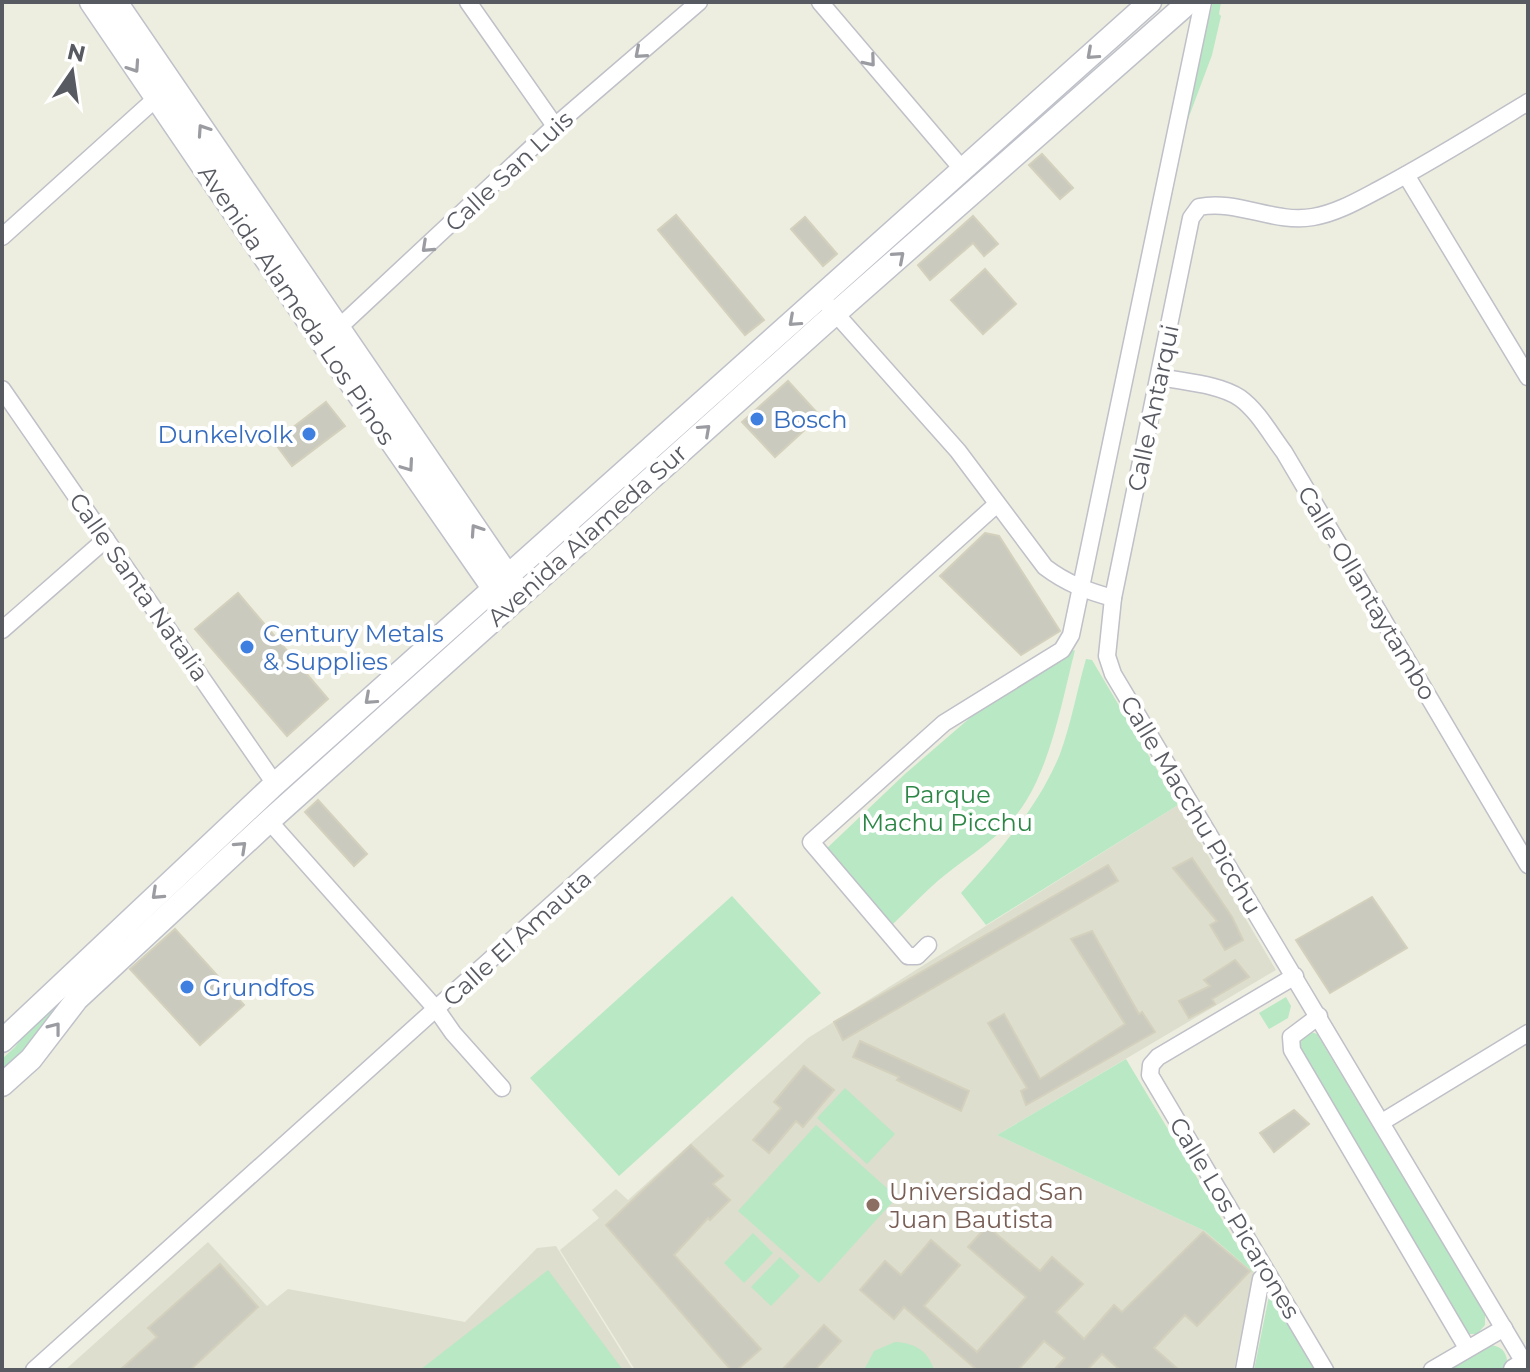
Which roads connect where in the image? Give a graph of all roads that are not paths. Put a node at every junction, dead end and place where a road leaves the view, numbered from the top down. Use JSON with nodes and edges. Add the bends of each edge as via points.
{"nodes":[{"id":1,"x":91,"y":2,"type":"edge"},
{"id":2,"x":116,"y":2,"type":"edge"},
{"id":3,"x":468,"y":2,"type":"edge"},
{"id":4,"x":699,"y":2,"type":"edge"},
{"id":5,"x":820,"y":2,"type":"edge"},
{"id":6,"x":1150,"y":2,"type":"edge"},
{"id":7,"x":1189,"y":2,"type":"edge"},
{"id":8,"x":1203,"y":2,"type":"edge"},
{"id":9,"x":164,"y":91,"type":"junction"},
{"id":10,"x":1528,"y":102,"type":"edge"},
{"id":11,"x":555,"y":126,"type":"junction"},
{"id":12,"x":963,"y":170,"type":"junction"},
{"id":13,"x":1406,"y":175,"type":"junction"},
{"id":14,"x":2,"y":237,"type":"edge"},
{"id":15,"x":828,"y":305,"type":"junction"},
{"id":16,"x":331,"y":336,"type":"junction"},
{"id":17,"x":1160,"y":377,"type":"junction"},
{"id":18,"x":1528,"y":377,"type":"edge"},
{"id":19,"x":2,"y":389,"type":"edge"},
{"id":20,"x":997,"y":504,"type":"junction"},
{"id":21,"x":106,"y":539,"type":"junction"},
{"id":22,"x":1081,"y":589,"type":"junction"},
{"id":23,"x":507,"y":591,"type":"junction"},
{"id":24,"x":1113,"y":598,"type":"junction"},
{"id":25,"x":2,"y":630,"type":"edge"},
{"id":26,"x":275,"y":784,"type":"junction"},
{"id":27,"x":269,"y":821,"type":"junction"},
{"id":28,"x":1528,"y":865,"type":"edge"},
{"id":29,"x":928,"y":945,"type":"dead end"},
{"id":30,"x":1295,"y":976,"type":"junction"},
{"id":31,"x":437,"y":1010,"type":"junction"},
{"id":32,"x":1319,"y":1016,"type":"junction"},
{"id":33,"x":1528,"y":1033,"type":"edge"},
{"id":34,"x":2,"y":1041,"type":"edge"},
{"id":35,"x":2,"y":1085,"type":"edge"},
{"id":36,"x":502,"y":1088,"type":"dead end"},
{"id":37,"x":1382,"y":1122,"type":"junction"},
{"id":38,"x":1269,"y":1276,"type":"junction"},
{"id":39,"x":1504,"y":1328,"type":"junction"},
{"id":40,"x":1467,"y":1348,"type":"junction"},
{"id":41,"x":1524,"y":1366,"type":"edge"},
{"id":42,"x":34,"y":1370,"type":"edge"},
{"id":43,"x":1244,"y":1370,"type":"edge"},
{"id":44,"x":1325,"y":1370,"type":"edge"},
{"id":45,"x":1432,"y":1370,"type":"edge"}],
"edges":[{"from":1,"to":9,"type":"main road","name":"Avenida Alameda Los Pinos","one_way":true},
{"from":2,"to":9,"type":"main road","name":"Avenida Alameda Los Pinos"},
{"from":3,"to":11,"type":"street"},
{"from":4,"to":11,"type":"street","name":"Calle San Luis","one_way":true},
{"from":5,"to":12,"type":"street","one_way":true},
{"from":6,"to":12,"type":"main road","name":"Avenida Alameda Sur","one_way":true},
{"from":15,"to":7,"type":"main road","name":"Avenida Alameda Sur","one_way":true},
{"from":8,"to":22,"type":"street"},
{"from":9,"to":14,"type":"street"},
{"from":9,"to":16,"type":"main road","name":"Avenida Alameda Los Pinos"},
{"from":10,"to":13,"type":"street"},
{"from":11,"to":16,"type":"street","name":"Calle San Luis","one_way":true},
{"from":12,"to":15,"type":"main road","name":"Avenida Alameda Sur"},
{"from":13,"to":17,"type":"street","name":"Calle Antarqui","via":[[1338,211],[1312,218],[1214,204],[1199,207],[1191,218]]},
{"from":13,"to":18,"type":"street"},
{"from":15,"to":20,"type":"street","via":[[958,451]]},
{"from":15,"to":23,"type":"main road","name":"Avenida Alameda Sur"},
{"from":16,"to":23,"type":"main road","name":"Avenida Alameda Los Pinos"},
{"from":17,"to":24,"type":"street","name":"Calle Antarqui"},
{"from":17,"to":28,"type":"street","name":"Calle Ollantaytambo","via":[[1216,389],[1251,408],[1284,452]]},
{"from":19,"to":21,"type":"street","name":"Calle Santa Natalia"},
{"from":20,"to":22,"type":"street","via":[[1045,567]]},
{"from":20,"to":31,"type":"street","name":"Calle El Amauta"},
{"from":21,"to":25,"type":"street"},
{"from":21,"to":26,"type":"street","name":"Calle Santa Natalia"},
{"from":22,"to":24,"type":"street"},
{"from":22,"to":29,"type":"street","via":[[1071,635],[1062,650],[944,723],[811,842],[908,956],[917,956]]},
{"from":23,"to":26,"type":"main road","name":"Avenida Alameda Sur","one_way":true},
{"from":23,"to":27,"type":"main road","name":"Avenida Alameda Sur"},
{"from":24,"to":30,"type":"street","name":"Calle Macchu Picchu","via":[[1107,656],[1113,674]]},
{"from":26,"to":34,"type":"main road","name":"Avenida Alameda Sur","one_way":true},
{"from":27,"to":31,"type":"street"},
{"from":35,"to":27,"type":"main road","name":"Avenida Alameda Sur","one_way":true,"via":[[31,1059],[77,999]]},
{"from":30,"to":32,"type":"street","name":"Calle Macchu Picchu"},
{"from":30,"to":38,"type":"street","name":"Calle Los Picarones","via":[[1158,1057],[1150,1075]]},
{"from":31,"to":36,"type":"street"},
{"from":31,"to":42,"type":"street","name":"Calle El Amauta"},
{"from":32,"to":37,"type":"street","name":"Calle Macchu Picchu"},
{"from":32,"to":40,"type":"street","via":[[1294,1032],[1292,1050]]},
{"from":33,"to":37,"type":"street"},
{"from":37,"to":39,"type":"street","name":"Calle Macchu Picchu"},
{"from":38,"to":43,"type":"street","via":[[1261,1279]]},
{"from":38,"to":44,"type":"street","name":"Calle Los Picarones"},
{"from":39,"to":40,"type":"street"},
{"from":39,"to":41,"type":"street","name":"Calle Macchu Picchu"},
{"from":40,"to":45,"type":"street"}]}
